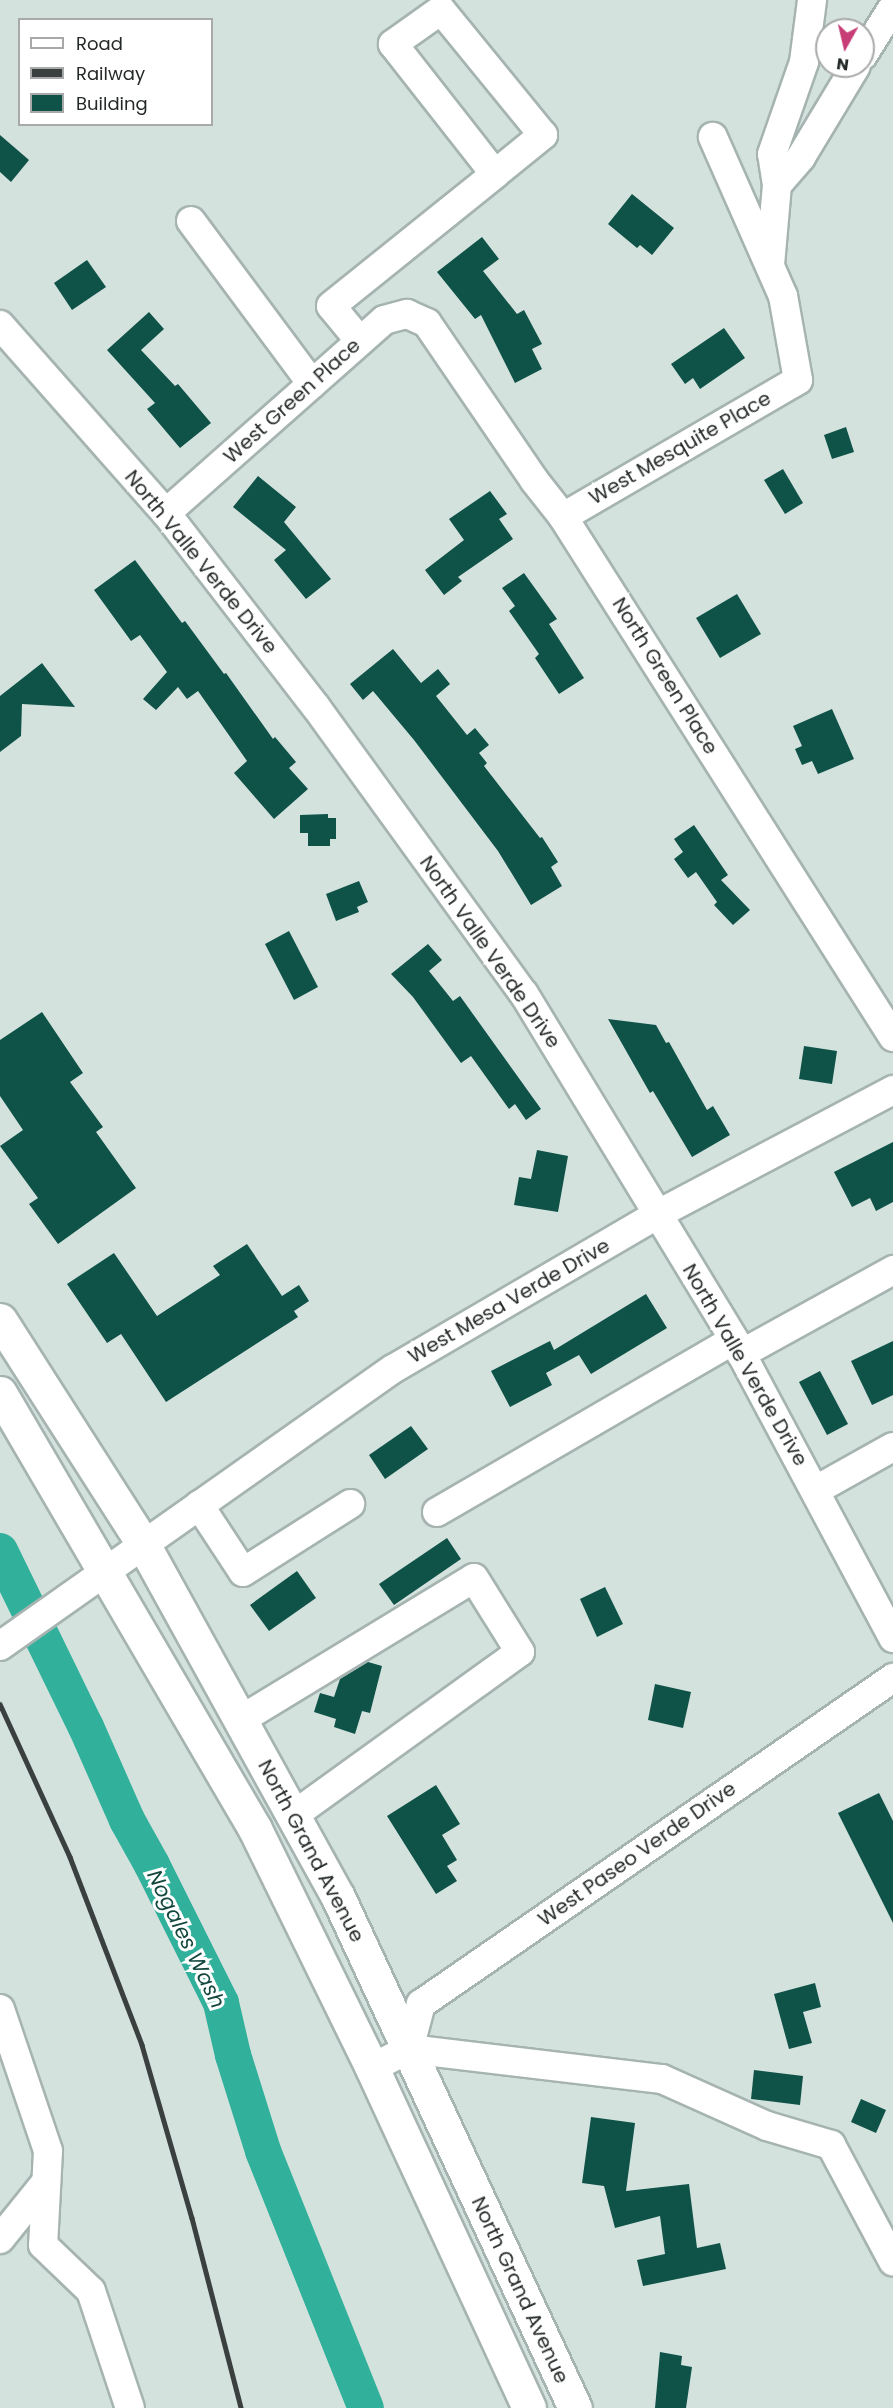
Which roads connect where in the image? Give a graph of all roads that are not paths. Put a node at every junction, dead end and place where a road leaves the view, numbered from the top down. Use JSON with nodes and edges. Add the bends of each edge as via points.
{"nodes":[{"id":1,"x":812,"y":0,"type":"edge"},
{"id":2,"x":893,"y":7,"type":"edge"},
{"id":3,"x":875,"y":36,"type":"edge"},
{"id":4,"x":849,"y":78,"type":"edge"},
{"id":5,"x":713,"y":137,"type":"dead end"},
{"id":6,"x":495,"y":174,"type":"junction"},
{"id":7,"x":777,"y":185,"type":"junction"},
{"id":8,"x":191,"y":221,"type":"dead end"},
{"id":9,"x":770,"y":267,"type":"junction"},
{"id":10,"x":427,"y":323,"type":"joint"},
{"id":11,"x":0,"y":325,"type":"edge"},
{"id":12,"x":360,"y":341,"type":"junction"},
{"id":13,"x":312,"y":384,"type":"junction"},
{"id":14,"x":166,"y":513,"type":"junction"},
{"id":15,"x":563,"y":517,"type":"junction"},
{"id":16,"x":893,"y":1036,"type":"edge"},
{"id":17,"x":893,"y":1090,"type":"edge"},
{"id":18,"x":658,"y":1215,"type":"junction"},
{"id":19,"x":893,"y":1270,"type":"edge"},
{"id":20,"x":0,"y":1320,"type":"edge"},
{"id":21,"x":738,"y":1347,"type":"junction"},
{"id":22,"x":0,"y":1394,"type":"edge"},
{"id":23,"x":893,"y":1447,"type":"edge"},
{"id":24,"x":816,"y":1490,"type":"junction"},
{"id":25,"x":350,"y":1504,"type":"dead end"},
{"id":26,"x":199,"y":1505,"type":"junction"},
{"id":27,"x":437,"y":1512,"type":"dead end"},
{"id":28,"x":143,"y":1544,"type":"junction"},
{"id":29,"x":105,"y":1571,"type":"junction"},
{"id":30,"x":893,"y":1638,"type":"edge"},
{"id":31,"x":2,"y":1644,"type":"edge"},
{"id":32,"x":893,"y":1678,"type":"edge"},
{"id":33,"x":242,"y":1719,"type":"junction"},
{"id":34,"x":294,"y":1815,"type":"junction"},
{"id":35,"x":0,"y":2009,"type":"edge"},
{"id":36,"x":409,"y":2049,"type":"junction"},
{"id":37,"x":372,"y":2068,"type":"junction"},
{"id":38,"x":46,"y":2182,"type":"junction"},
{"id":39,"x":0,"y":2239,"type":"edge"},
{"id":40,"x":891,"y":2252,"type":"edge"},
{"id":41,"x":130,"y":2408,"type":"edge"},
{"id":42,"x":529,"y":2408,"type":"edge"},
{"id":43,"x":574,"y":2408,"type":"edge"}],
"edges":[{"from":1,"to":7,"type":"street","via":[[804,62],[772,154]]},
{"from":2,"to":3,"type":"street"},
{"from":4,"to":7,"type":"street","via":[[801,157]]},
{"from":5,"to":9,"type":"street"},
{"from":6,"to":6,"type":"street","via":[[543,135],[441,10],[393,44]]},
{"from":6,"to":12,"type":"street","via":[[331,306]]},
{"from":7,"to":9,"type":"street"},
{"from":8,"to":13,"type":"street"},
{"from":9,"to":15,"type":"street","name":"West Mesquite Place","via":[[783,296],[798,380]]},
{"from":10,"to":12,"type":"street","name":"West Green Place","via":[[407,314],[384,320]]},
{"from":10,"to":15,"type":"street","name":"North Green Place"},
{"from":11,"to":14,"type":"street","name":"North Valle Verde Drive"},
{"from":12,"to":13,"type":"street","name":"West Green Place"},
{"from":13,"to":14,"type":"street","name":"West Green Place"},
{"from":14,"to":18,"type":"street","name":"North Valle Verde Drive","via":[[316,707],[524,994]]},
{"from":15,"to":16,"type":"street","name":"North Green Place"},
{"from":17,"to":18,"type":"street","name":"West Mesa Verde Drive"},
{"from":18,"to":21,"type":"street","name":"North Valle Verde Drive"},
{"from":18,"to":26,"type":"street","name":"West Mesa Verde Drive","via":[[393,1369]]},
{"from":19,"to":21,"type":"street"},
{"from":20,"to":28,"type":"main road","name":"North Grand Avenue"},
{"from":21,"to":24,"type":"street","name":"North Valle Verde Drive"},
{"from":21,"to":27,"type":"street"},
{"from":22,"to":29,"type":"main road","name":"North Grand Avenue"},
{"from":23,"to":24,"type":"street"},
{"from":24,"to":30,"type":"street","name":"North Valle Verde Drive"},
{"from":25,"to":26,"type":"street","via":[[243,1572]]},
{"from":26,"to":28,"type":"street","name":"West Mesa Verde Drive"},
{"from":28,"to":29,"type":"street","name":"West Mesa Verde Drive"},
{"from":28,"to":33,"type":"main road","name":"North Grand Avenue"},
{"from":29,"to":31,"type":"street","name":"West Mesa Verde Drive"},
{"from":29,"to":37,"type":"main road","name":"North Grand Avenue","via":[[255,1829]]},
{"from":32,"to":36,"type":"street","name":"West Paseo Verde Drive","via":[[420,2004]]},
{"from":33,"to":34,"type":"main road","name":"North Grand Avenue"},
{"from":33,"to":34,"type":"street","via":[[474,1578],[520,1652]]},
{"from":34,"to":36,"type":"main road","name":"North Grand Avenue","via":[[338,1897]]},
{"from":35,"to":38,"type":"street","via":[[48,2151]]},
{"from":36,"to":37,"type":"street"},
{"from":36,"to":40,"type":"street","via":[[662,2079],[766,2126],[831,2145]]},
{"from":36,"to":43,"type":"main road","name":"North Grand Avenue"},
{"from":37,"to":42,"type":"main road","name":"North Grand Avenue"},
{"from":38,"to":39,"type":"street"},
{"from":38,"to":41,"type":"street","via":[[43,2245],[91,2290]]}]}
